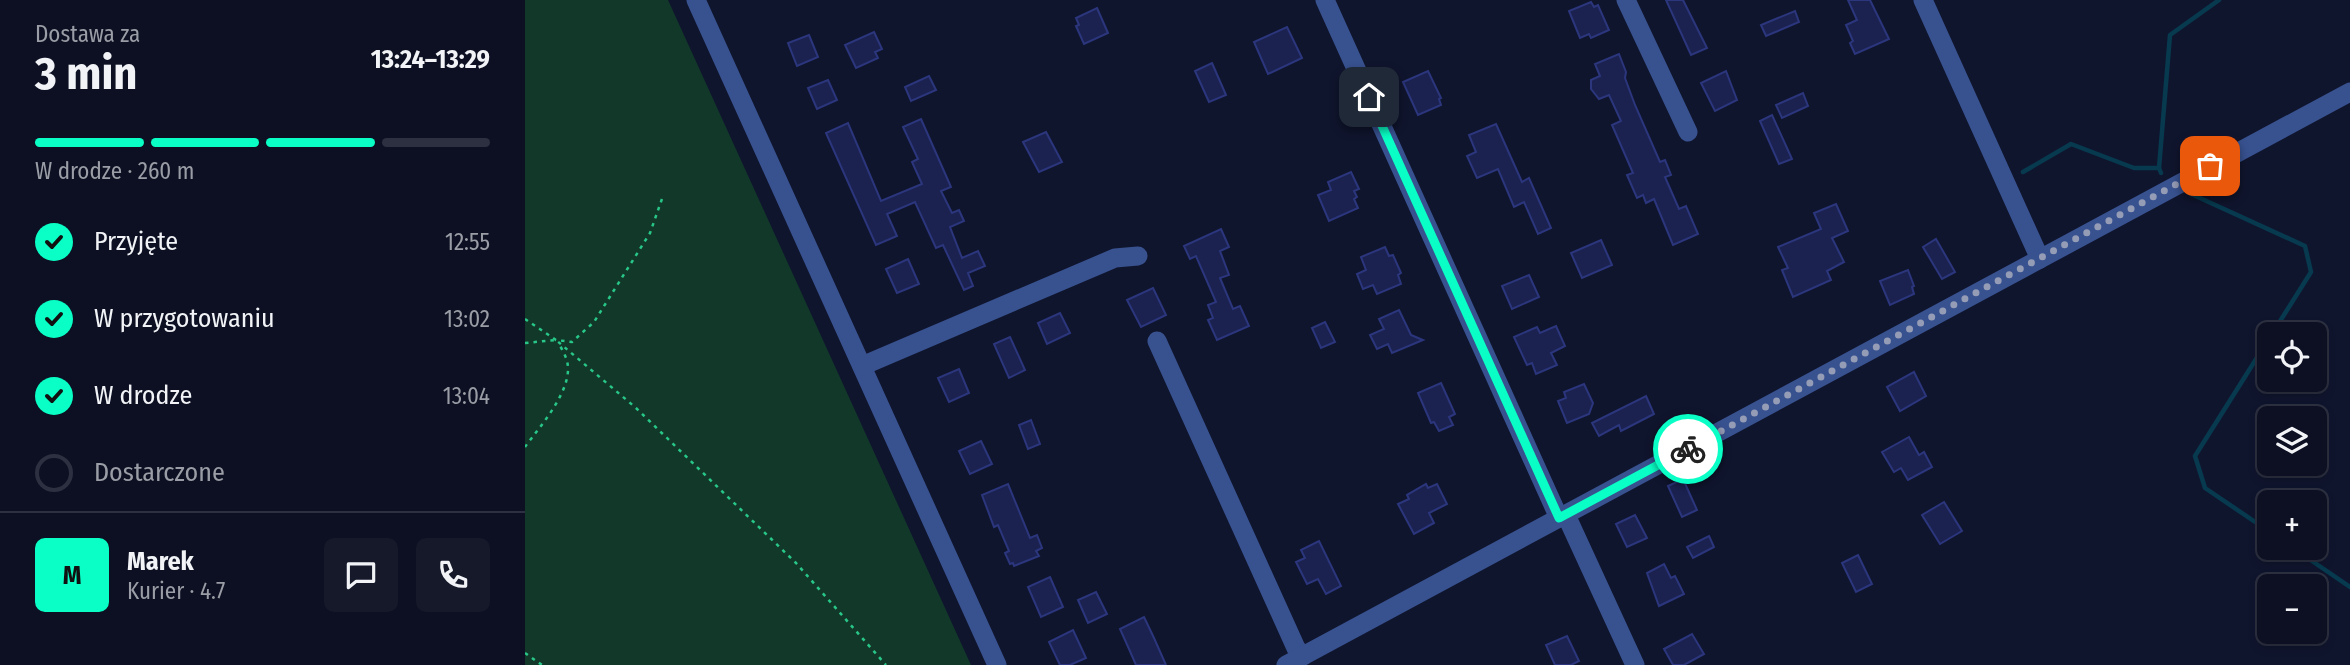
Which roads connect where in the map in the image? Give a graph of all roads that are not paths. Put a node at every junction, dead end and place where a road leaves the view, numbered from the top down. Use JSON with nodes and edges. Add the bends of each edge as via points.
{"nodes":[{"id":1,"x":696,"y":0,"type":"edge"},
{"id":2,"x":1325,"y":0,"type":"edge"},
{"id":3,"x":1626,"y":0,"type":"edge"},
{"id":4,"x":1923,"y":0,"type":"edge"},
{"id":5,"x":2350,"y":92,"type":"edge"},
{"id":6,"x":1688,"y":132,"type":"dead end"},
{"id":7,"x":1138,"y":256,"type":"dead end"},
{"id":8,"x":2041,"y":259,"type":"junction"},
{"id":9,"x":1157,"y":341,"type":"dead end"},
{"id":10,"x":862,"y":366,"type":"junction"},
{"id":11,"x":1562,"y":517,"type":"junction"},
{"id":12,"x":1294,"y":660,"type":"edge"},
{"id":13,"x":997,"y":665,"type":"edge"},
{"id":14,"x":1635,"y":665,"type":"edge"}],
"edges":[{"from":1,"to":10,"type":"street"},
{"from":2,"to":11,"type":"street"},
{"from":3,"to":6,"type":"street"},
{"from":4,"to":8,"type":"street"},
{"from":5,"to":8,"type":"street"},
{"from":7,"to":10,"type":"street","via":[[1115,258]]},
{"from":8,"to":11,"type":"street"},
{"from":9,"to":12,"type":"street","via":[[1296,648]]},
{"from":10,"to":13,"type":"street"},
{"from":11,"to":12,"type":"street"},
{"from":11,"to":14,"type":"street"}]}
